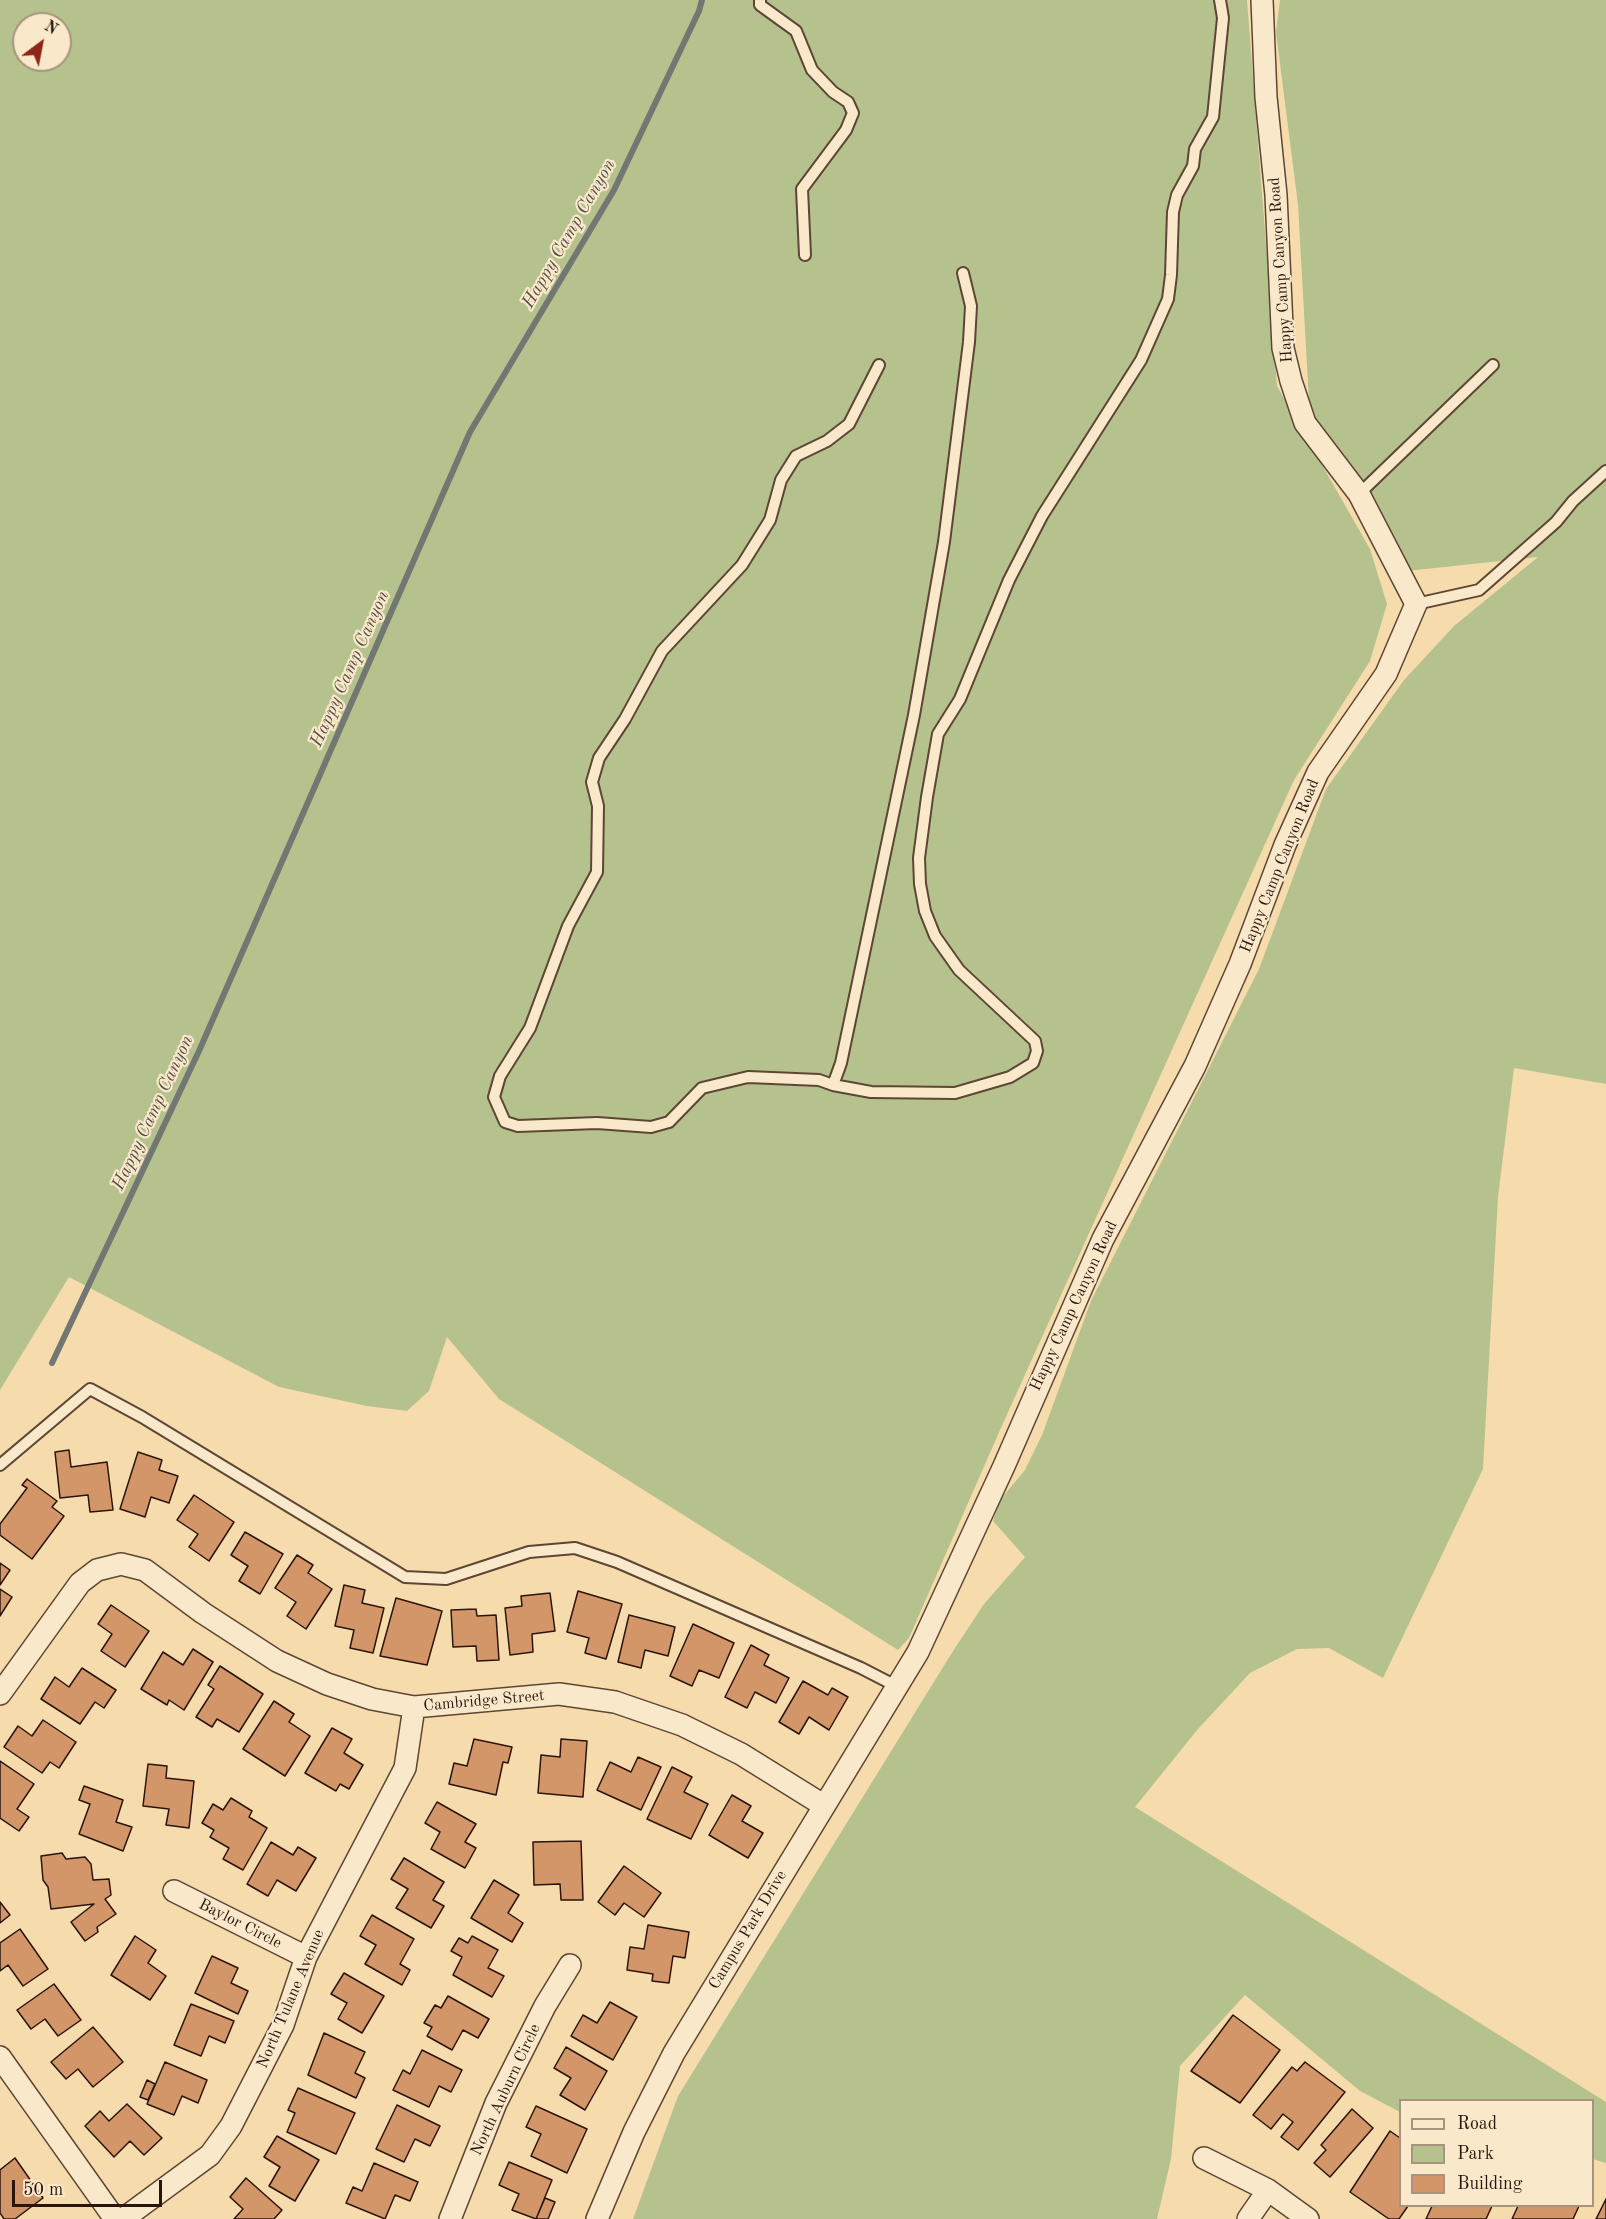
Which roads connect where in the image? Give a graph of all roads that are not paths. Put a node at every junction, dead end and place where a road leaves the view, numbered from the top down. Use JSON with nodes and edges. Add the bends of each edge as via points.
{"nodes":[{"id":1,"x":760,"y":0,"type":"edge"},
{"id":2,"x":1220,"y":0,"type":"edge"},
{"id":3,"x":1262,"y":0,"type":"edge"},
{"id":4,"x":805,"y":255,"type":"dead end"},
{"id":5,"x":963,"y":273,"type":"dead end"},
{"id":6,"x":879,"y":365,"type":"dead end"},
{"id":7,"x":1494,"y":365,"type":"dead end"},
{"id":8,"x":1606,"y":471,"type":"edge"},
{"id":9,"x":1359,"y":494,"type":"junction"},
{"id":10,"x":1416,"y":604,"type":"junction"},
{"id":11,"x":833,"y":1085,"type":"junction"},
{"id":12,"x":0,"y":1464,"type":"edge"},
{"id":13,"x":918,"y":1652,"type":"joint"},
{"id":14,"x":896,"y":1686,"type":"junction"},
{"id":15,"x":0,"y":1694,"type":"edge"},
{"id":16,"x":414,"y":1707,"type":"junction"},
{"id":17,"x":823,"y":1805,"type":"junction"},
{"id":18,"x":174,"y":1891,"type":"dead end"},
{"id":19,"x":306,"y":1957,"type":"junction"},
{"id":20,"x":570,"y":1965,"type":"dead end"},
{"id":21,"x":0,"y":2057,"type":"edge"},
{"id":22,"x":1204,"y":2158,"type":"dead end"},
{"id":23,"x":1268,"y":2190,"type":"junction"},
{"id":24,"x":115,"y":2219,"type":"edge"},
{"id":25,"x":123,"y":2219,"type":"edge"},
{"id":26,"x":450,"y":2219,"type":"edge"},
{"id":27,"x":597,"y":2219,"type":"edge"},
{"id":28,"x":1248,"y":2219,"type":"edge"},
{"id":29,"x":1308,"y":2219,"type":"edge"}],
"edges":[{"from":1,"to":4,"type":"lane","via":[[760,5],[796,31],[812,70],[848,102],[853,113],[846,130],[802,189]]},
{"from":2,"to":11,"type":"lane","via":[[1223,18],[1213,117],[1195,149],[1189,175],[1175,203],[1171,275],[1164,307],[1141,360],[1042,516],[1009,580],[960,699],[938,734],[919,858],[926,911],[935,936],[959,970],[1035,1041],[1033,1063],[991,1084],[955,1093],[871,1092]]},
{"from":3,"to":9,"type":"street","name":"Happy Camp Canyon Road","via":[[1283,348],[1305,423]]},
{"from":5,"to":11,"type":"lane","via":[[971,306],[969,342],[944,542],[911,726],[842,1063]]},
{"from":6,"to":11,"type":"lane","via":[[849,424],[827,441],[796,456],[781,480],[770,520],[742,565],[662,651],[599,758],[592,782],[598,806],[597,872],[568,926],[530,1029],[500,1076],[494,1097],[505,1122],[518,1126],[597,1123],[651,1127],[669,1122],[702,1088],[720,1082],[782,1077]]},
{"from":7,"to":9,"type":"lane"},
{"from":8,"to":10,"type":"lane","via":[[1556,522],[1479,590]]},
{"from":9,"to":10,"type":"street","name":"Happy Camp Canyon Road"},
{"from":10,"to":13,"type":"street","name":"Happy Camp Canyon Road","via":[[1386,675],[1318,772],[1195,1066],[1103,1239]]},
{"from":12,"to":14,"type":"lane","via":[[90,1389],[405,1577],[446,1579],[529,1552],[575,1548],[617,1562]]},
{"from":13,"to":14,"type":"street","name":"Campus Park Drive"},
{"from":14,"to":17,"type":"street","name":"Campus Park Drive"},
{"from":15,"to":16,"type":"street","name":"Cambridge Street","via":[[80,1583],[97,1570],[121,1564],[145,1570],[277,1661],[361,1696]]},
{"from":16,"to":17,"type":"street","name":"Cambridge Street","via":[[560,1694],[615,1702],[682,1725],[741,1754]]},
{"from":16,"to":19,"type":"street","name":"North Tulane Avenue","via":[[405,1768]]},
{"from":17,"to":27,"type":"street","name":"Campus Park Drive","via":[[674,2053],[634,2132]]},
{"from":18,"to":19,"type":"street","name":"Baylor Circle"},
{"from":19,"to":25,"type":"street","name":"North Tulane Avenue","via":[[283,2025],[231,2126],[210,2155]]},
{"from":20,"to":26,"type":"street","name":"North Auburn Circle","via":[[496,2103]]},
{"from":21,"to":24,"type":"street"},
{"from":22,"to":23,"type":"street"},
{"from":23,"to":28,"type":"street"},
{"from":23,"to":29,"type":"street"}]}
